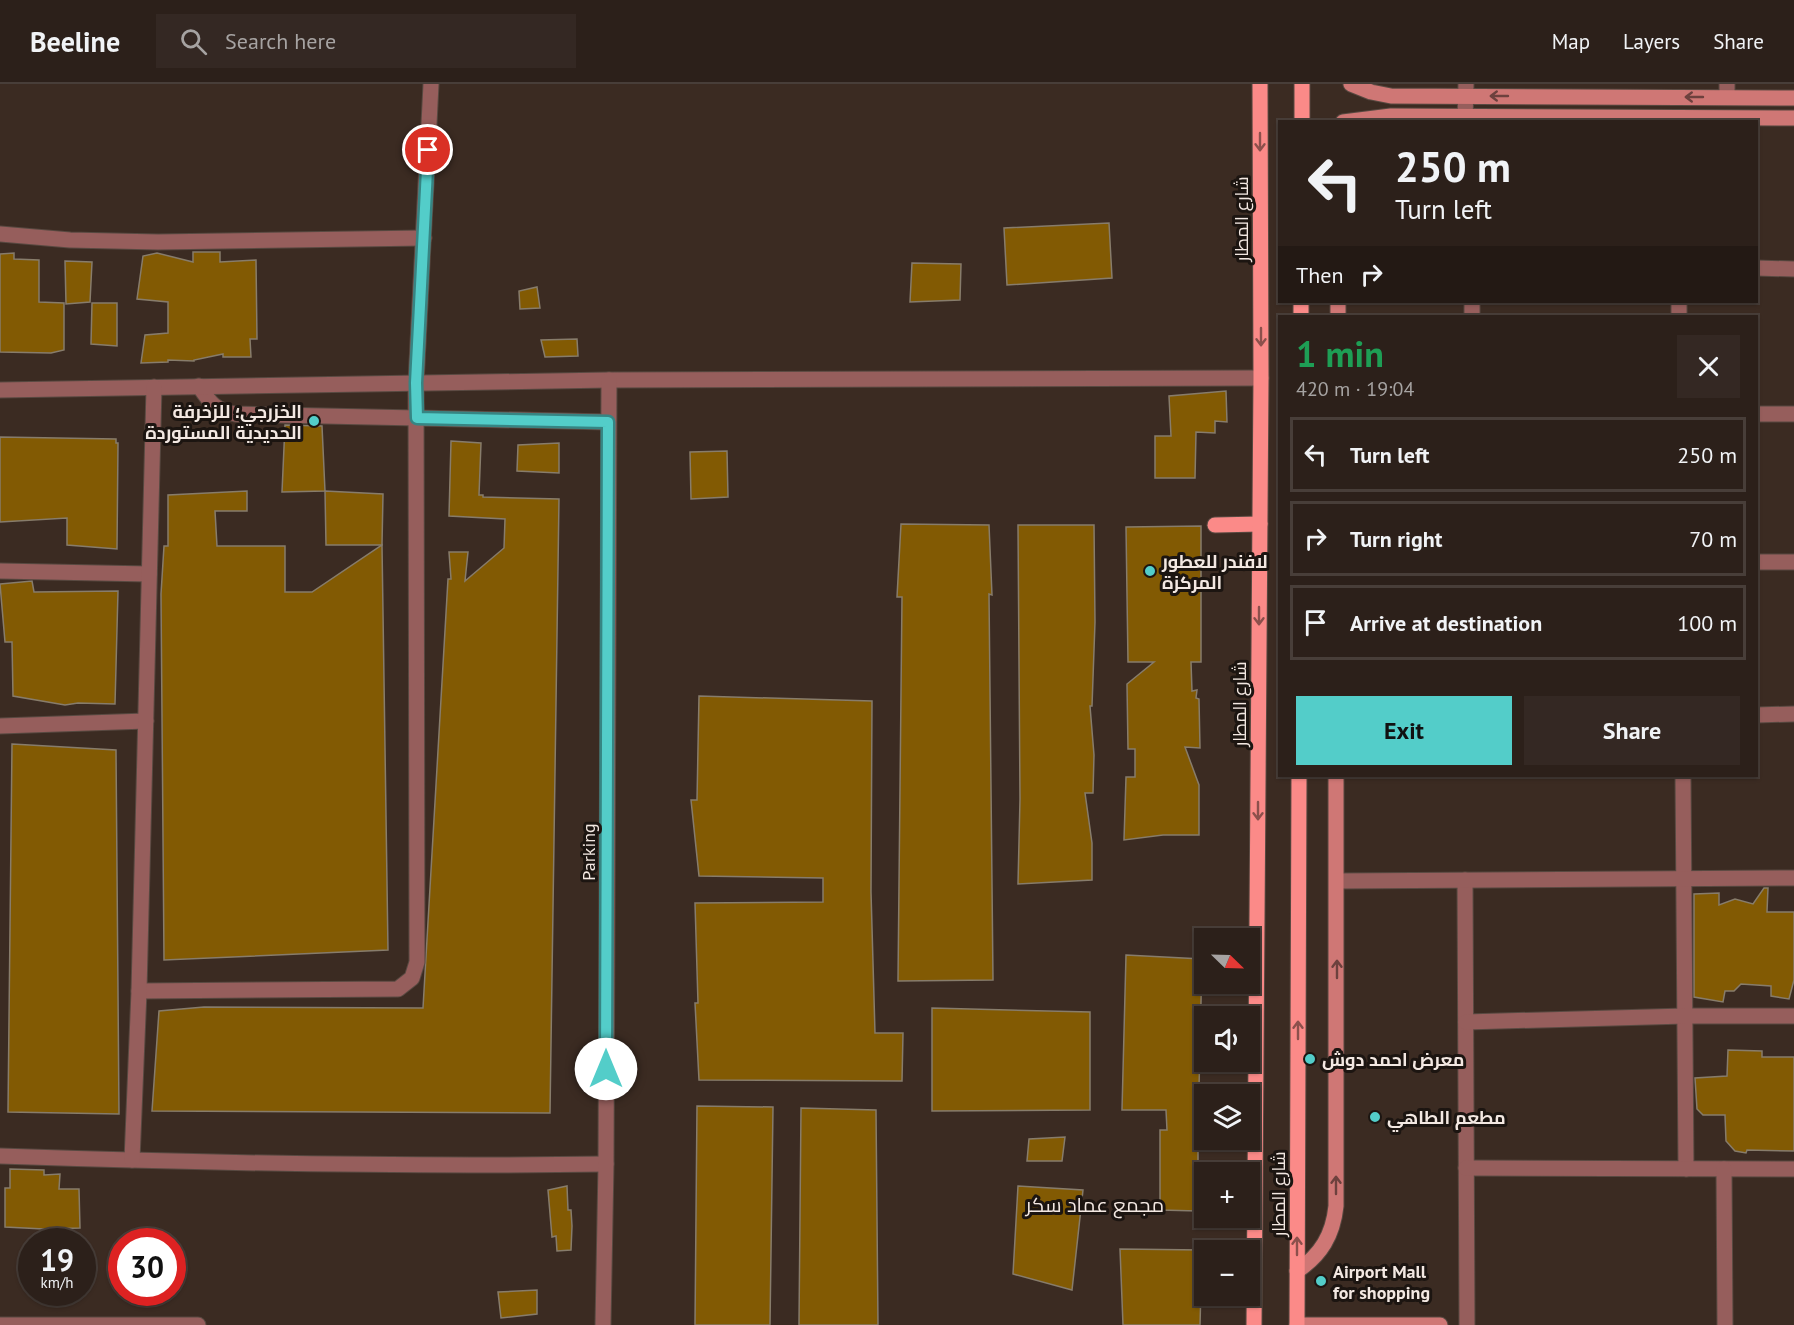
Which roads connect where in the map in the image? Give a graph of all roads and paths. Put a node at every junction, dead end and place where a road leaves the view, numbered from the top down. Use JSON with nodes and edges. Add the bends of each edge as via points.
{"nodes":[{"id":1,"x":431,"y":84,"type":"edge"},
{"id":2,"x":1260,"y":84,"type":"edge"},
{"id":3,"x":1302,"y":84,"type":"edge"},
{"id":4,"x":1351,"y":84,"type":"edge"},
{"id":5,"x":1466,"y":90,"type":"edge"},
{"id":6,"x":1599,"y":90,"type":"edge"},
{"id":7,"x":1727,"y":91,"type":"edge"},
{"id":8,"x":1794,"y":98,"type":"edge"},
{"id":9,"x":1794,"y":118,"type":"edge"},
{"id":10,"x":1465,"y":119,"type":"edge"},
{"id":11,"x":1302,"y":120,"type":"edge"},
{"id":12,"x":1356,"y":120,"type":"edge"},
{"id":13,"x":0,"y":234,"type":"edge"},
{"id":14,"x":424,"y":238,"type":"junction"},
{"id":15,"x":1758,"y":268,"type":"edge"},
{"id":16,"x":1794,"y":269,"type":"edge"},
{"id":17,"x":1261,"y":378,"type":"junction"},
{"id":18,"x":609,"y":380,"type":"junction"},
{"id":19,"x":416,"y":383,"type":"junction"},
{"id":20,"x":199,"y":386,"type":"junction"},
{"id":21,"x":154,"y":387,"type":"junction"},
{"id":22,"x":0,"y":390,"type":"edge"},
{"id":23,"x":1758,"y":414,"type":"edge"},
{"id":24,"x":1794,"y":414,"type":"edge"},
{"id":25,"x":417,"y":418,"type":"junction"},
{"id":26,"x":608,"y":422,"type":"junction"},
{"id":27,"x":1260,"y":524,"type":"junction"},
{"id":28,"x":1215,"y":525,"type":"dead end"},
{"id":29,"x":1758,"y":562,"type":"edge"},
{"id":30,"x":1794,"y":562,"type":"edge"},
{"id":31,"x":0,"y":571,"type":"edge"},
{"id":32,"x":150,"y":574,"type":"junction"},
{"id":33,"x":1794,"y":714,"type":"edge"},
{"id":34,"x":1758,"y":715,"type":"edge"},
{"id":35,"x":146,"y":721,"type":"junction"},
{"id":36,"x":0,"y":726,"type":"edge"},
{"id":37,"x":1299,"y":777,"type":"edge"},
{"id":38,"x":1336,"y":777,"type":"edge"},
{"id":39,"x":1683,"y":777,"type":"edge"},
{"id":40,"x":1794,"y":878,"type":"edge"},
{"id":41,"x":1684,"y":879,"type":"junction"},
{"id":42,"x":1465,"y":880,"type":"junction"},
{"id":43,"x":1337,"y":881,"type":"junction"},
{"id":44,"x":139,"y":991,"type":"junction"},
{"id":45,"x":1685,"y":1016,"type":"junction"},
{"id":46,"x":1794,"y":1016,"type":"edge"},
{"id":47,"x":1466,"y":1022,"type":"junction"},
{"id":48,"x":1253,"y":1084,"type":"edge"},
{"id":49,"x":1252,"y":1150,"type":"edge"},
{"id":50,"x":0,"y":1156,"type":"edge"},
{"id":51,"x":132,"y":1160,"type":"junction"},
{"id":52,"x":606,"y":1164,"type":"junction"},
{"id":53,"x":1466,"y":1168,"type":"junction"},
{"id":54,"x":1686,"y":1169,"type":"junction"},
{"id":55,"x":1724,"y":1169,"type":"junction"},
{"id":56,"x":1794,"y":1169,"type":"edge"},
{"id":57,"x":1297,"y":1271,"type":"junction"},
{"id":58,"x":1365,"y":1324,"type":"edge"},
{"id":59,"x":0,"y":1325,"type":"edge"},
{"id":60,"x":79,"y":1325,"type":"edge"},
{"id":61,"x":198,"y":1325,"type":"edge"},
{"id":62,"x":603,"y":1325,"type":"edge"},
{"id":63,"x":1254,"y":1325,"type":"edge"},
{"id":64,"x":1297,"y":1325,"type":"edge"},
{"id":65,"x":1440,"y":1325,"type":"edge"},
{"id":66,"x":1467,"y":1325,"type":"edge"},
{"id":67,"x":1725,"y":1325,"type":"edge"}],
"edges":[{"from":1,"to":14,"type":"street"},
{"from":2,"to":17,"type":"main road","name":"شارع المطار","one_way":true},
{"from":3,"to":11,"type":"main road"},
{"from":4,"to":5,"type":"street","via":[[1391,96]]},
{"from":6,"to":5,"type":"street","one_way":true},
{"from":5,"to":10,"type":"street"},
{"from":7,"to":6,"type":"street","one_way":true},
{"from":7,"to":8,"type":"street"},
{"from":9,"to":10,"type":"street"},
{"from":10,"to":12,"type":"street"},
{"from":13,"to":14,"type":"street","via":[[158,242]]},
{"from":14,"to":19,"type":"street"},
{"from":15,"to":16,"type":"street"},
{"from":17,"to":18,"type":"street"},
{"from":17,"to":27,"type":"main road","name":"شارع المطار"},
{"from":18,"to":19,"type":"street"},
{"from":18,"to":26,"type":"street","name":"Parking"},
{"from":19,"to":20,"type":"street"},
{"from":19,"to":25,"type":"street"},
{"from":20,"to":21,"type":"street"},
{"from":20,"to":25,"type":"street","via":[[211,404],[235,414]]},
{"from":21,"to":22,"type":"street"},
{"from":21,"to":32,"type":"street"},
{"from":23,"to":24,"type":"street"},
{"from":25,"to":26,"type":"street"},
{"from":25,"to":44,"type":"street","via":[[417,962],[412,978],[398,988]]},
{"from":26,"to":52,"type":"street","name":"Parking"},
{"from":27,"to":28,"type":"main road"},
{"from":27,"to":48,"type":"main road","name":"شارع المطار","one_way":true},
{"from":29,"to":30,"type":"street"},
{"from":31,"to":32,"type":"street"},
{"from":32,"to":35,"type":"street"},
{"from":33,"to":34,"type":"street"},
{"from":35,"to":36,"type":"street"},
{"from":35,"to":44,"type":"street"},
{"from":57,"to":37,"type":"main road","name":"شارع المطار","one_way":true},
{"from":38,"to":43,"type":"street"},
{"from":39,"to":41,"type":"street"},
{"from":40,"to":41,"type":"street"},
{"from":41,"to":42,"type":"street"},
{"from":41,"to":45,"type":"street"},
{"from":42,"to":43,"type":"street"},
{"from":42,"to":47,"type":"street"},
{"from":57,"to":43,"type":"street","one_way":true,"via":[[1318,1254],[1335,1219]]},
{"from":44,"to":51,"type":"street"},
{"from":45,"to":46,"type":"street"},
{"from":45,"to":47,"type":"street"},
{"from":45,"to":54,"type":"street"},
{"from":47,"to":53,"type":"street"},
{"from":49,"to":63,"type":"main road","name":"شارع المطار"},
{"from":50,"to":51,"type":"street"},
{"from":51,"to":52,"type":"street"},
{"from":52,"to":62,"type":"street","name":"Parking"},
{"from":53,"to":54,"type":"street"},
{"from":53,"to":66,"type":"street"},
{"from":54,"to":55,"type":"street"},
{"from":55,"to":56,"type":"street"},
{"from":55,"to":67,"type":"street"},
{"from":57,"to":64,"type":"main road","name":"شارع المطار"},
{"from":58,"to":64,"type":"street"},
{"from":58,"to":65,"type":"street"},
{"from":59,"to":60,"type":"street"},
{"from":60,"to":61,"type":"street"}]}
